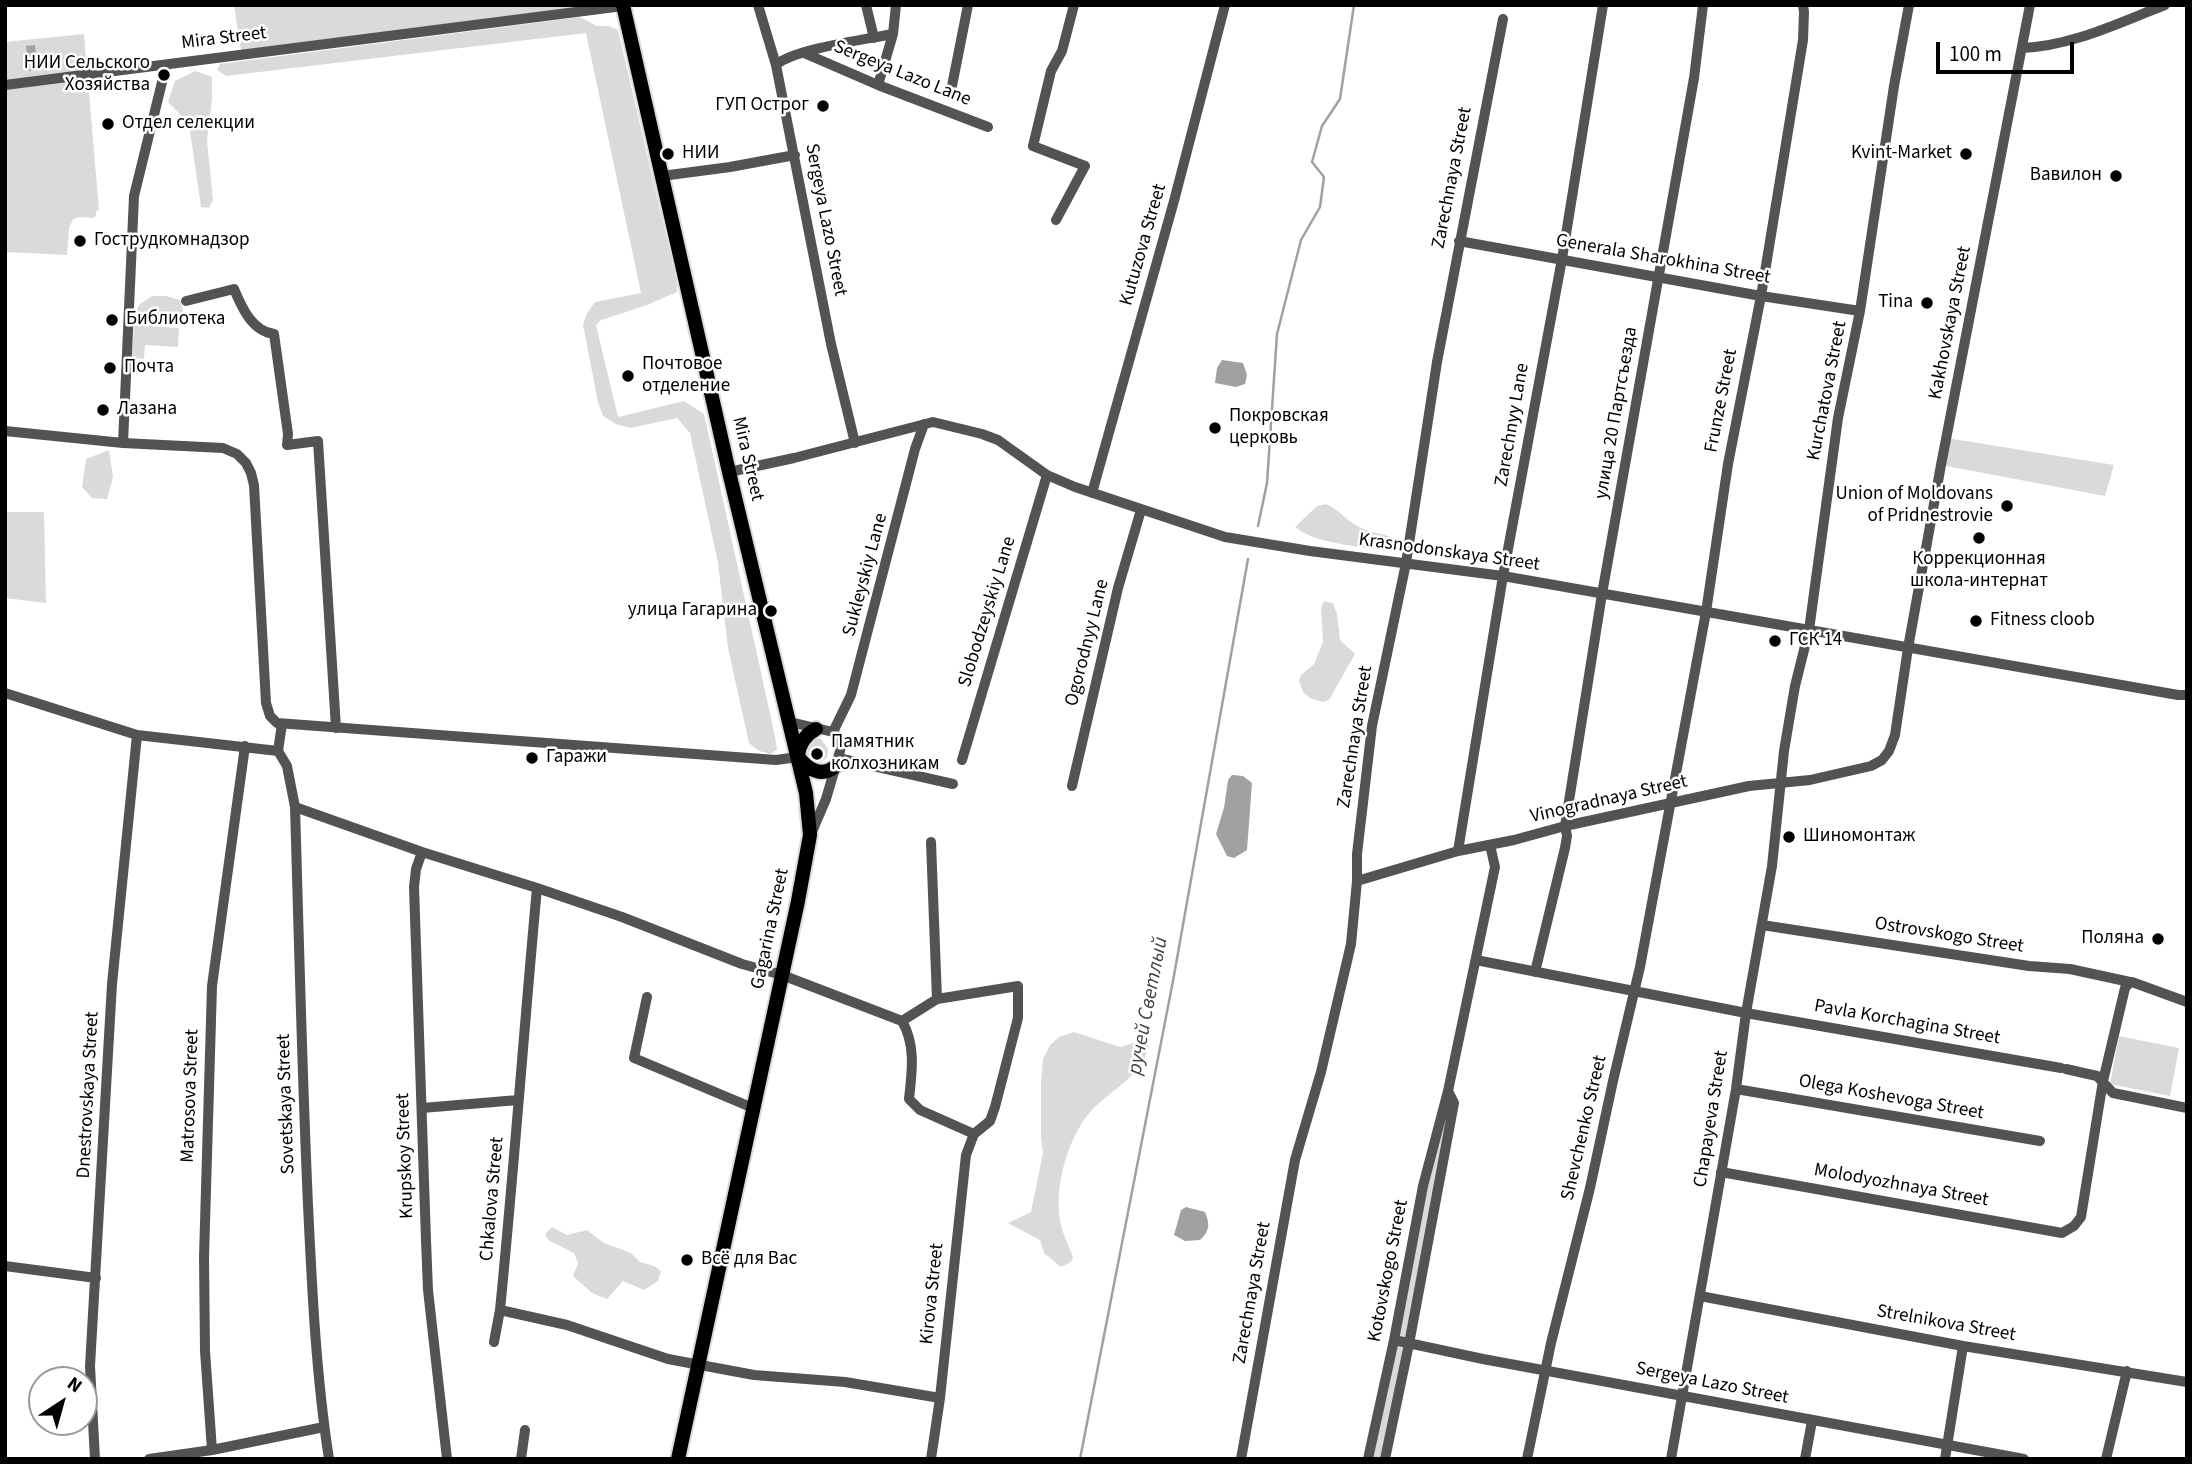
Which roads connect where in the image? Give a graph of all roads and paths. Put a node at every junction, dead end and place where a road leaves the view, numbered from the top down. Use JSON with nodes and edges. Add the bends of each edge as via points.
{"nodes":[{"id":1,"x":758,"y":5,"type":"edge"},
{"id":2,"x":866,"y":5,"type":"edge"},
{"id":3,"x":896,"y":5,"type":"edge"},
{"id":4,"x":968,"y":5,"type":"edge"},
{"id":5,"x":1074,"y":5,"type":"edge"},
{"id":6,"x":1225,"y":5,"type":"edge"},
{"id":7,"x":1603,"y":5,"type":"edge"},
{"id":8,"x":1703,"y":5,"type":"edge"},
{"id":9,"x":1802,"y":5,"type":"edge"},
{"id":10,"x":1909,"y":5,"type":"edge"},
{"id":11,"x":2030,"y":5,"type":"edge"},
{"id":12,"x":2165,"y":5,"type":"edge"},
{"id":13,"x":623,"y":6,"type":"edge"},
{"id":14,"x":1503,"y":19,"type":"dead end"},
{"id":15,"x":893,"y":34,"type":"junction"},
{"id":16,"x":874,"y":38,"type":"junction"},
{"id":17,"x":2022,"y":48,"type":"junction"},
{"id":18,"x":804,"y":53,"type":"junction"},
{"id":19,"x":776,"y":65,"type":"junction"},
{"id":20,"x":166,"y":66,"type":"junction"},
{"id":21,"x":5,"y":85,"type":"edge"},
{"id":22,"x":878,"y":85,"type":"junction"},
{"id":23,"x":951,"y":90,"type":"dead end"},
{"id":24,"x":988,"y":127,"type":"dead end"},
{"id":25,"x":795,"y":155,"type":"junction"},
{"id":26,"x":662,"y":176,"type":"junction"},
{"id":27,"x":1056,"y":220,"type":"dead end"},
{"id":28,"x":1459,"y":241,"type":"junction"},
{"id":29,"x":1562,"y":259,"type":"junction"},
{"id":30,"x":1659,"y":277,"type":"junction"},
{"id":31,"x":1761,"y":296,"type":"junction"},
{"id":32,"x":186,"y":301,"type":"dead end"},
{"id":33,"x":1860,"y":311,"type":"junction"},
{"id":34,"x":924,"y":424,"type":"junction"},
{"id":35,"x":5,"y":431,"type":"edge"},
{"id":36,"x":123,"y":443,"type":"junction"},
{"id":37,"x":855,"y":443,"type":"junction"},
{"id":38,"x":729,"y":472,"type":"junction"},
{"id":39,"x":1047,"y":475,"type":"junction"},
{"id":40,"x":1092,"y":493,"type":"junction"},
{"id":41,"x":1141,"y":510,"type":"junction"},
{"id":42,"x":1406,"y":563,"type":"junction"},
{"id":43,"x":1503,"y":576,"type":"junction"},
{"id":44,"x":1602,"y":594,"type":"junction"},
{"id":45,"x":1706,"y":612,"type":"junction"},
{"id":46,"x":1809,"y":630,"type":"junction"},
{"id":47,"x":1908,"y":648,"type":"junction"},
{"id":48,"x":5,"y":692,"type":"edge"},
{"id":49,"x":2187,"y":695,"type":"edge"},
{"id":50,"x":790,"y":722,"type":"junction"},
{"id":51,"x":282,"y":723,"type":"junction"},
{"id":52,"x":336,"y":727,"type":"junction"},
{"id":53,"x":816,"y":729,"type":"junction"},
{"id":54,"x":833,"y":732,"type":"junction"},
{"id":55,"x":137,"y":735,"type":"junction"},
{"id":56,"x":245,"y":746,"type":"junction"},
{"id":57,"x":278,"y":751,"type":"junction"},
{"id":58,"x":798,"y":757,"type":"junction"},
{"id":59,"x":962,"y":760,"type":"dead end"},
{"id":60,"x":837,"y":762,"type":"junction"},
{"id":61,"x":1871,"y":766,"type":"joint"},
{"id":62,"x":1782,"y":783,"type":"junction"},
{"id":63,"x":953,"y":784,"type":"dead end"},
{"id":64,"x":1072,"y":786,"type":"dead end"},
{"id":65,"x":1671,"y":803,"type":"junction"},
{"id":66,"x":295,"y":807,"type":"junction"},
{"id":67,"x":1565,"y":826,"type":"junction"},
{"id":68,"x":810,"y":835,"type":"junction"},
{"id":69,"x":1514,"y":840,"type":"junction"},
{"id":70,"x":931,"y":842,"type":"dead end"},
{"id":71,"x":1490,"y":845,"type":"junction"},
{"id":72,"x":1458,"y":851,"type":"junction"},
{"id":73,"x":422,"y":852,"type":"junction"},
{"id":74,"x":1495,"y":867,"type":"junction"},
{"id":75,"x":1357,"y":881,"type":"junction"},
{"id":76,"x":537,"y":887,"type":"junction"},
{"id":77,"x":1762,"y":925,"type":"junction"},
{"id":78,"x":1476,"y":960,"type":"junction"},
{"id":79,"x":1535,"y":972,"type":"junction"},
{"id":80,"x":782,"y":975,"type":"junction"},
{"id":81,"x":2130,"y":982,"type":"junction"},
{"id":82,"x":1634,"y":992,"type":"junction"},
{"id":83,"x":647,"y":997,"type":"dead end"},
{"id":84,"x":937,"y":999,"type":"junction"},
{"id":85,"x":2187,"y":1002,"type":"edge"},
{"id":86,"x":1746,"y":1013,"type":"junction"},
{"id":87,"x":902,"y":1021,"type":"junction"},
{"id":88,"x":2103,"y":1081,"type":"junction"},
{"id":89,"x":1736,"y":1089,"type":"junction"},
{"id":90,"x":1448,"y":1091,"type":"junction"},
{"id":91,"x":518,"y":1100,"type":"junction"},
{"id":92,"x":422,"y":1108,"type":"junction"},
{"id":93,"x":754,"y":1108,"type":"junction"},
{"id":94,"x":2187,"y":1108,"type":"edge"},
{"id":95,"x":974,"y":1134,"type":"junction"},
{"id":96,"x":2040,"y":1141,"type":"dead end"},
{"id":97,"x":1721,"y":1172,"type":"junction"},
{"id":98,"x":5,"y":1266,"type":"edge"},
{"id":99,"x":96,"y":1278,"type":"junction"},
{"id":100,"x":1700,"y":1296,"type":"junction"},
{"id":101,"x":500,"y":1310,"type":"junction"},
{"id":102,"x":1394,"y":1340,"type":"junction"},
{"id":103,"x":494,"y":1342,"type":"dead end"},
{"id":104,"x":1409,"y":1344,"type":"junction"},
{"id":105,"x":1963,"y":1346,"type":"junction"},
{"id":106,"x":697,"y":1364,"type":"junction"},
{"id":107,"x":1546,"y":1370,"type":"junction"},
{"id":108,"x":2127,"y":1371,"type":"junction"},
{"id":109,"x":2187,"y":1382,"type":"edge"},
{"id":110,"x":1683,"y":1396,"type":"junction"},
{"id":111,"x":940,"y":1398,"type":"junction"},
{"id":112,"x":1812,"y":1421,"type":"junction"},
{"id":113,"x":324,"y":1427,"type":"junction"},
{"id":114,"x":525,"y":1430,"type":"dead end"},
{"id":115,"x":1947,"y":1446,"type":"junction"},
{"id":116,"x":212,"y":1450,"type":"junction"},
{"id":117,"x":95,"y":1459,"type":"edge"},
{"id":118,"x":149,"y":1459,"type":"edge"},
{"id":119,"x":329,"y":1459,"type":"edge"},
{"id":120,"x":447,"y":1459,"type":"edge"},
{"id":121,"x":521,"y":1459,"type":"edge"},
{"id":122,"x":678,"y":1459,"type":"edge"},
{"id":123,"x":931,"y":1459,"type":"edge"},
{"id":124,"x":1241,"y":1459,"type":"edge"},
{"id":125,"x":1368,"y":1459,"type":"edge"},
{"id":126,"x":1385,"y":1459,"type":"edge"},
{"id":127,"x":1527,"y":1459,"type":"edge"},
{"id":128,"x":1671,"y":1459,"type":"edge"},
{"id":129,"x":1805,"y":1459,"type":"edge"},
{"id":130,"x":1945,"y":1459,"type":"edge"},
{"id":131,"x":2024,"y":1459,"type":"edge"},
{"id":132,"x":2106,"y":1459,"type":"edge"}],
"edges":[{"from":1,"to":19,"type":"street","name":"Sergeya Lazo Street"},
{"from":2,"to":16,"type":"street"},
{"from":3,"to":15,"type":"street"},
{"from":4,"to":23,"type":"street"},
{"from":5,"to":27,"type":"street","via":[[1062,51],[1051,71],[1033,146],[1085,166]]},
{"from":6,"to":40,"type":"street","name":"Kutuzova Street"},
{"from":7,"to":29,"type":"street","name":"Zarechnyy Lane"},
{"from":8,"to":30,"type":"street","name":"улица 20 Партсъезда"},
{"from":9,"to":31,"type":"street","name":"Frunze Street","via":[[1803,40]]},
{"from":10,"to":33,"type":"street","name":"Kurchatova Street"},
{"from":11,"to":17,"type":"street","name":"Kakhovskaya Street"},
{"from":12,"to":17,"type":"street","via":[[2076,40]]},
{"from":13,"to":20,"type":"street","name":"Mira Street"},
{"from":13,"to":26,"type":"main road","name":"Mira Street"},
{"from":14,"to":28,"type":"street","name":"Zarechnaya Street"},
{"from":15,"to":16,"type":"street"},
{"from":15,"to":22,"type":"street"},
{"from":16,"to":18,"type":"street"},
{"from":17,"to":47,"type":"street","name":"Kakhovskaya Street"},
{"from":18,"to":19,"type":"street"},
{"from":18,"to":22,"type":"street","name":"Sergeya Lazo Lane"},
{"from":19,"to":25,"type":"street","name":"Sergeya Lazo Street"},
{"from":20,"to":21,"type":"street"},
{"from":20,"to":36,"type":"street","name":"Mira Street","via":[[134,196]]},
{"from":22,"to":24,"type":"street","name":"Sergeya Lazo Lane"},
{"from":25,"to":26,"type":"street"},
{"from":25,"to":37,"type":"street","name":"Sergeya Lazo Street"},
{"from":26,"to":38,"type":"main road","name":"Mira Street"},
{"from":28,"to":29,"type":"street","name":"Generala Sharokhina Street"},
{"from":28,"to":42,"type":"street","name":"Zarechnaya Street"},
{"from":29,"to":30,"type":"street","name":"Generala Sharokhina Street"},
{"from":29,"to":43,"type":"street","name":"Zarechnyy Lane"},
{"from":30,"to":31,"type":"street","name":"Generala Sharokhina Street"},
{"from":30,"to":44,"type":"street","name":"улица 20 Партсъезда"},
{"from":31,"to":33,"type":"street","name":"Generala Sharokhina Street"},
{"from":31,"to":45,"type":"street","name":"Frunze Street"},
{"from":32,"to":52,"type":"street","via":[[234,289],[247,315],[264,332],[275,334],[287,445],[318,441]]},
{"from":33,"to":46,"type":"street","name":"Kurchatova Street","via":[[1838,418]]},
{"from":34,"to":37,"type":"street","name":"Krasnodonskaya Street"},
{"from":34,"to":39,"type":"street","name":"Krasnodonskaya Street","via":[[942,423],[998,440]]},
{"from":34,"to":54,"type":"street","name":"Sukleyskiy Lane","via":[[851,695]]},
{"from":35,"to":36,"type":"street"},
{"from":36,"to":51,"type":"street","via":[[223,448],[246,463],[256,509],[266,703],[273,720]]},
{"from":37,"to":38,"type":"street","name":"Krasnodonskaya Street"},
{"from":38,"to":50,"type":"main road","name":"Mira Street"},
{"from":39,"to":40,"type":"street","name":"Krasnodonskaya Street"},
{"from":39,"to":59,"type":"street","name":"Slobodzeyskiy Lane"},
{"from":40,"to":41,"type":"street","name":"Krasnodonskaya Street"},
{"from":41,"to":42,"type":"street","name":"Krasnodonskaya Street","via":[[1225,537]]},
{"from":41,"to":64,"type":"street","name":"Ogorodnyy Lane"},
{"from":42,"to":43,"type":"street","name":"Krasnodonskaya Street"},
{"from":42,"to":75,"type":"street","name":"Zarechnaya Street","via":[[1373,726]]},
{"from":43,"to":44,"type":"street","name":"Krasnodonskaya Street"},
{"from":43,"to":72,"type":"street","name":"Zarechnyy Lane"},
{"from":44,"to":45,"type":"street","name":"Krasnodonskaya Street"},
{"from":44,"to":67,"type":"street","name":"улица 20 Партсъезда"},
{"from":45,"to":46,"type":"street","name":"Krasnodonskaya Street"},
{"from":45,"to":65,"type":"street","name":"Frunze Street"},
{"from":46,"to":47,"type":"street","name":"Krasnodonskaya Street"},
{"from":46,"to":62,"type":"street","name":"Kurchatova Street","via":[[1795,686]]},
{"from":47,"to":49,"type":"street","name":"Krasnodonskaya Street"},
{"from":47,"to":61,"type":"street","name":"Kakhovskaya Street","via":[[1895,734],[1889,751]]},
{"from":48,"to":55,"type":"street"},
{"from":50,"to":53,"type":"street"},
{"from":50,"to":58,"type":"main road","name":"Mira Street"},
{"from":51,"to":52,"type":"street"},
{"from":51,"to":57,"type":"street"},
{"from":52,"to":58,"type":"street","via":[[776,761]]},
{"from":53,"to":54,"type":"street"},
{"from":53,"to":58,"type":"main road","via":[[802,741]]},
{"from":54,"to":60,"type":"street","via":[[841,743]]},
{"from":55,"to":56,"type":"street"},
{"from":55,"to":99,"type":"street","name":"Dnestrovskaya Street","via":[[112,985]]},
{"from":56,"to":57,"type":"street"},
{"from":56,"to":116,"type":"street","name":"Matrosova Street","via":[[212,986],[204,1257]]},
{"from":57,"to":66,"type":"street","name":"Sovetskaya Street","via":[[287,766]]},
{"from":58,"to":60,"type":"main road","via":[[818,773],[827,772]]},
{"from":58,"to":68,"type":"main road","name":"Gagarina Street"},
{"from":60,"to":63,"type":"street"},
{"from":60,"to":68,"type":"street"},
{"from":61,"to":62,"type":"street","name":"Vinogradnaya Street"},
{"from":62,"to":65,"type":"street","name":"Vinogradnaya Street"},
{"from":62,"to":77,"type":"street","name":"Chapayeva Street"},
{"from":65,"to":67,"type":"street","name":"Vinogradnaya Street"},
{"from":65,"to":82,"type":"street","name":"Shevchenko Street"},
{"from":66,"to":73,"type":"street"},
{"from":66,"to":113,"type":"street","name":"Sovetskaya Street","via":[[309,1224]]},
{"from":67,"to":69,"type":"street","name":"Vinogradnaya Street"},
{"from":67,"to":79,"type":"street","name":"улица 20 Партсъезда","via":[[1565,848]]},
{"from":68,"to":80,"type":"main road","name":"Gagarina Street"},
{"from":69,"to":71,"type":"street","name":"Vinogradnaya Street"},
{"from":69,"to":74,"type":"street"},
{"from":70,"to":84,"type":"street"},
{"from":71,"to":72,"type":"street","name":"Vinogradnaya Street"},
{"from":71,"to":74,"type":"street","name":"Kotovskogo Street"},
{"from":72,"to":75,"type":"street","name":"Vinogradnaya Street"},
{"from":73,"to":76,"type":"street"},
{"from":73,"to":92,"type":"street","name":"Krupskoy Street","via":[[414,887]]},
{"from":74,"to":78,"type":"street","name":"Kotovskogo Street"},
{"from":75,"to":124,"type":"street","name":"Zarechnaya Street","via":[[1351,944],[1295,1160]]},
{"from":76,"to":80,"type":"street"},
{"from":76,"to":91,"type":"street","name":"Chkalova Street"},
{"from":77,"to":81,"type":"street","name":"Ostrovskogo Street","via":[[2070,969]]},
{"from":77,"to":86,"type":"street","name":"Chapayeva Street"},
{"from":78,"to":79,"type":"street","name":"Pavla Korchagina Street"},
{"from":78,"to":90,"type":"street","name":"Kotovskogo Street"},
{"from":79,"to":82,"type":"street","name":"Pavla Korchagina Street"},
{"from":80,"to":87,"type":"street"},
{"from":80,"to":93,"type":"main road","name":"Gagarina Street"},
{"from":81,"to":85,"type":"street","name":"Ostrovskogo Street"},
{"from":81,"to":88,"type":"street"},
{"from":82,"to":86,"type":"street","name":"Pavla Korchagina Street"},
{"from":82,"to":107,"type":"street","name":"Shevchenko Street"},
{"from":83,"to":93,"type":"street","via":[[634,1058]]},
{"from":84,"to":87,"type":"street"},
{"from":84,"to":95,"type":"street","name":"Kirova Street","via":[[1018,986],[1018,1018],[995,1107],[990,1121]]},
{"from":86,"to":88,"type":"street","name":"Pavla Korchagina Street","via":[[2063,1069]]},
{"from":86,"to":89,"type":"street","name":"Chapayeva Street"},
{"from":87,"to":95,"type":"street","via":[[909,1033],[913,1068],[909,1099],[920,1110]]},
{"from":88,"to":94,"type":"street","name":"Pavla Korchagina Street","via":[[2113,1093]]},
{"from":88,"to":97,"type":"street","name":"Molodyozhnaya Street","via":[[2081,1217],[2062,1233]]},
{"from":89,"to":96,"type":"street","name":"Olega Koshevoga Street"},
{"from":89,"to":97,"type":"street","name":"Chapayeva Street"},
{"from":90,"to":102,"type":"street","name":"Kotovskogo Street","via":[[1423,1186]]},
{"from":90,"to":104,"type":"street","name":"Kotovskogo Street","via":[[1454,1103]]},
{"from":91,"to":92,"type":"street"},
{"from":91,"to":101,"type":"street","name":"Chkalova Street"},
{"from":92,"to":120,"type":"street","name":"Krupskoy Street","via":[[428,1290]]},
{"from":93,"to":106,"type":"main road","name":"Gagarina Street"},
{"from":95,"to":111,"type":"street","name":"Kirova Street","via":[[966,1155]]},
{"from":97,"to":100,"type":"street","name":"Chapayeva Street"},
{"from":98,"to":99,"type":"street"},
{"from":99,"to":117,"type":"street","name":"Dnestrovskaya Street","via":[[90,1366]]},
{"from":100,"to":105,"type":"street","name":"Strelnikova Street"},
{"from":100,"to":110,"type":"street","name":"Chapayeva Street"},
{"from":101,"to":103,"type":"street","name":"Chkalova Street"},
{"from":101,"to":106,"type":"street"},
{"from":102,"to":104,"type":"street","name":"Sergeya Lazo Street"},
{"from":102,"to":125,"type":"street","name":"Kotovskogo Street"},
{"from":104,"to":107,"type":"street","name":"Sergeya Lazo Street"},
{"from":104,"to":126,"type":"street","name":"Kotovskogo Street"},
{"from":105,"to":108,"type":"street","name":"Strelnikova Street"},
{"from":105,"to":115,"type":"street"},
{"from":106,"to":111,"type":"street"},
{"from":106,"to":122,"type":"main road","name":"Gagarina Street"},
{"from":107,"to":110,"type":"street","name":"Sergeya Lazo Street"},
{"from":107,"to":127,"type":"street","name":"Shevchenko Street"},
{"from":108,"to":109,"type":"street","name":"Strelnikova Street"},
{"from":108,"to":132,"type":"street"},
{"from":110,"to":112,"type":"street","name":"Sergeya Lazo Street"},
{"from":110,"to":128,"type":"street","name":"Chapayeva Street"},
{"from":111,"to":123,"type":"street","name":"Kirova Street"},
{"from":112,"to":115,"type":"street","name":"Sergeya Lazo Street"},
{"from":112,"to":129,"type":"street"},
{"from":113,"to":116,"type":"street"},
{"from":113,"to":119,"type":"street","name":"Sovetskaya Street"},
{"from":114,"to":121,"type":"street"},
{"from":115,"to":130,"type":"street"},
{"from":115,"to":131,"type":"street","name":"Sergeya Lazo Street"},
{"from":116,"to":118,"type":"street"}]}
